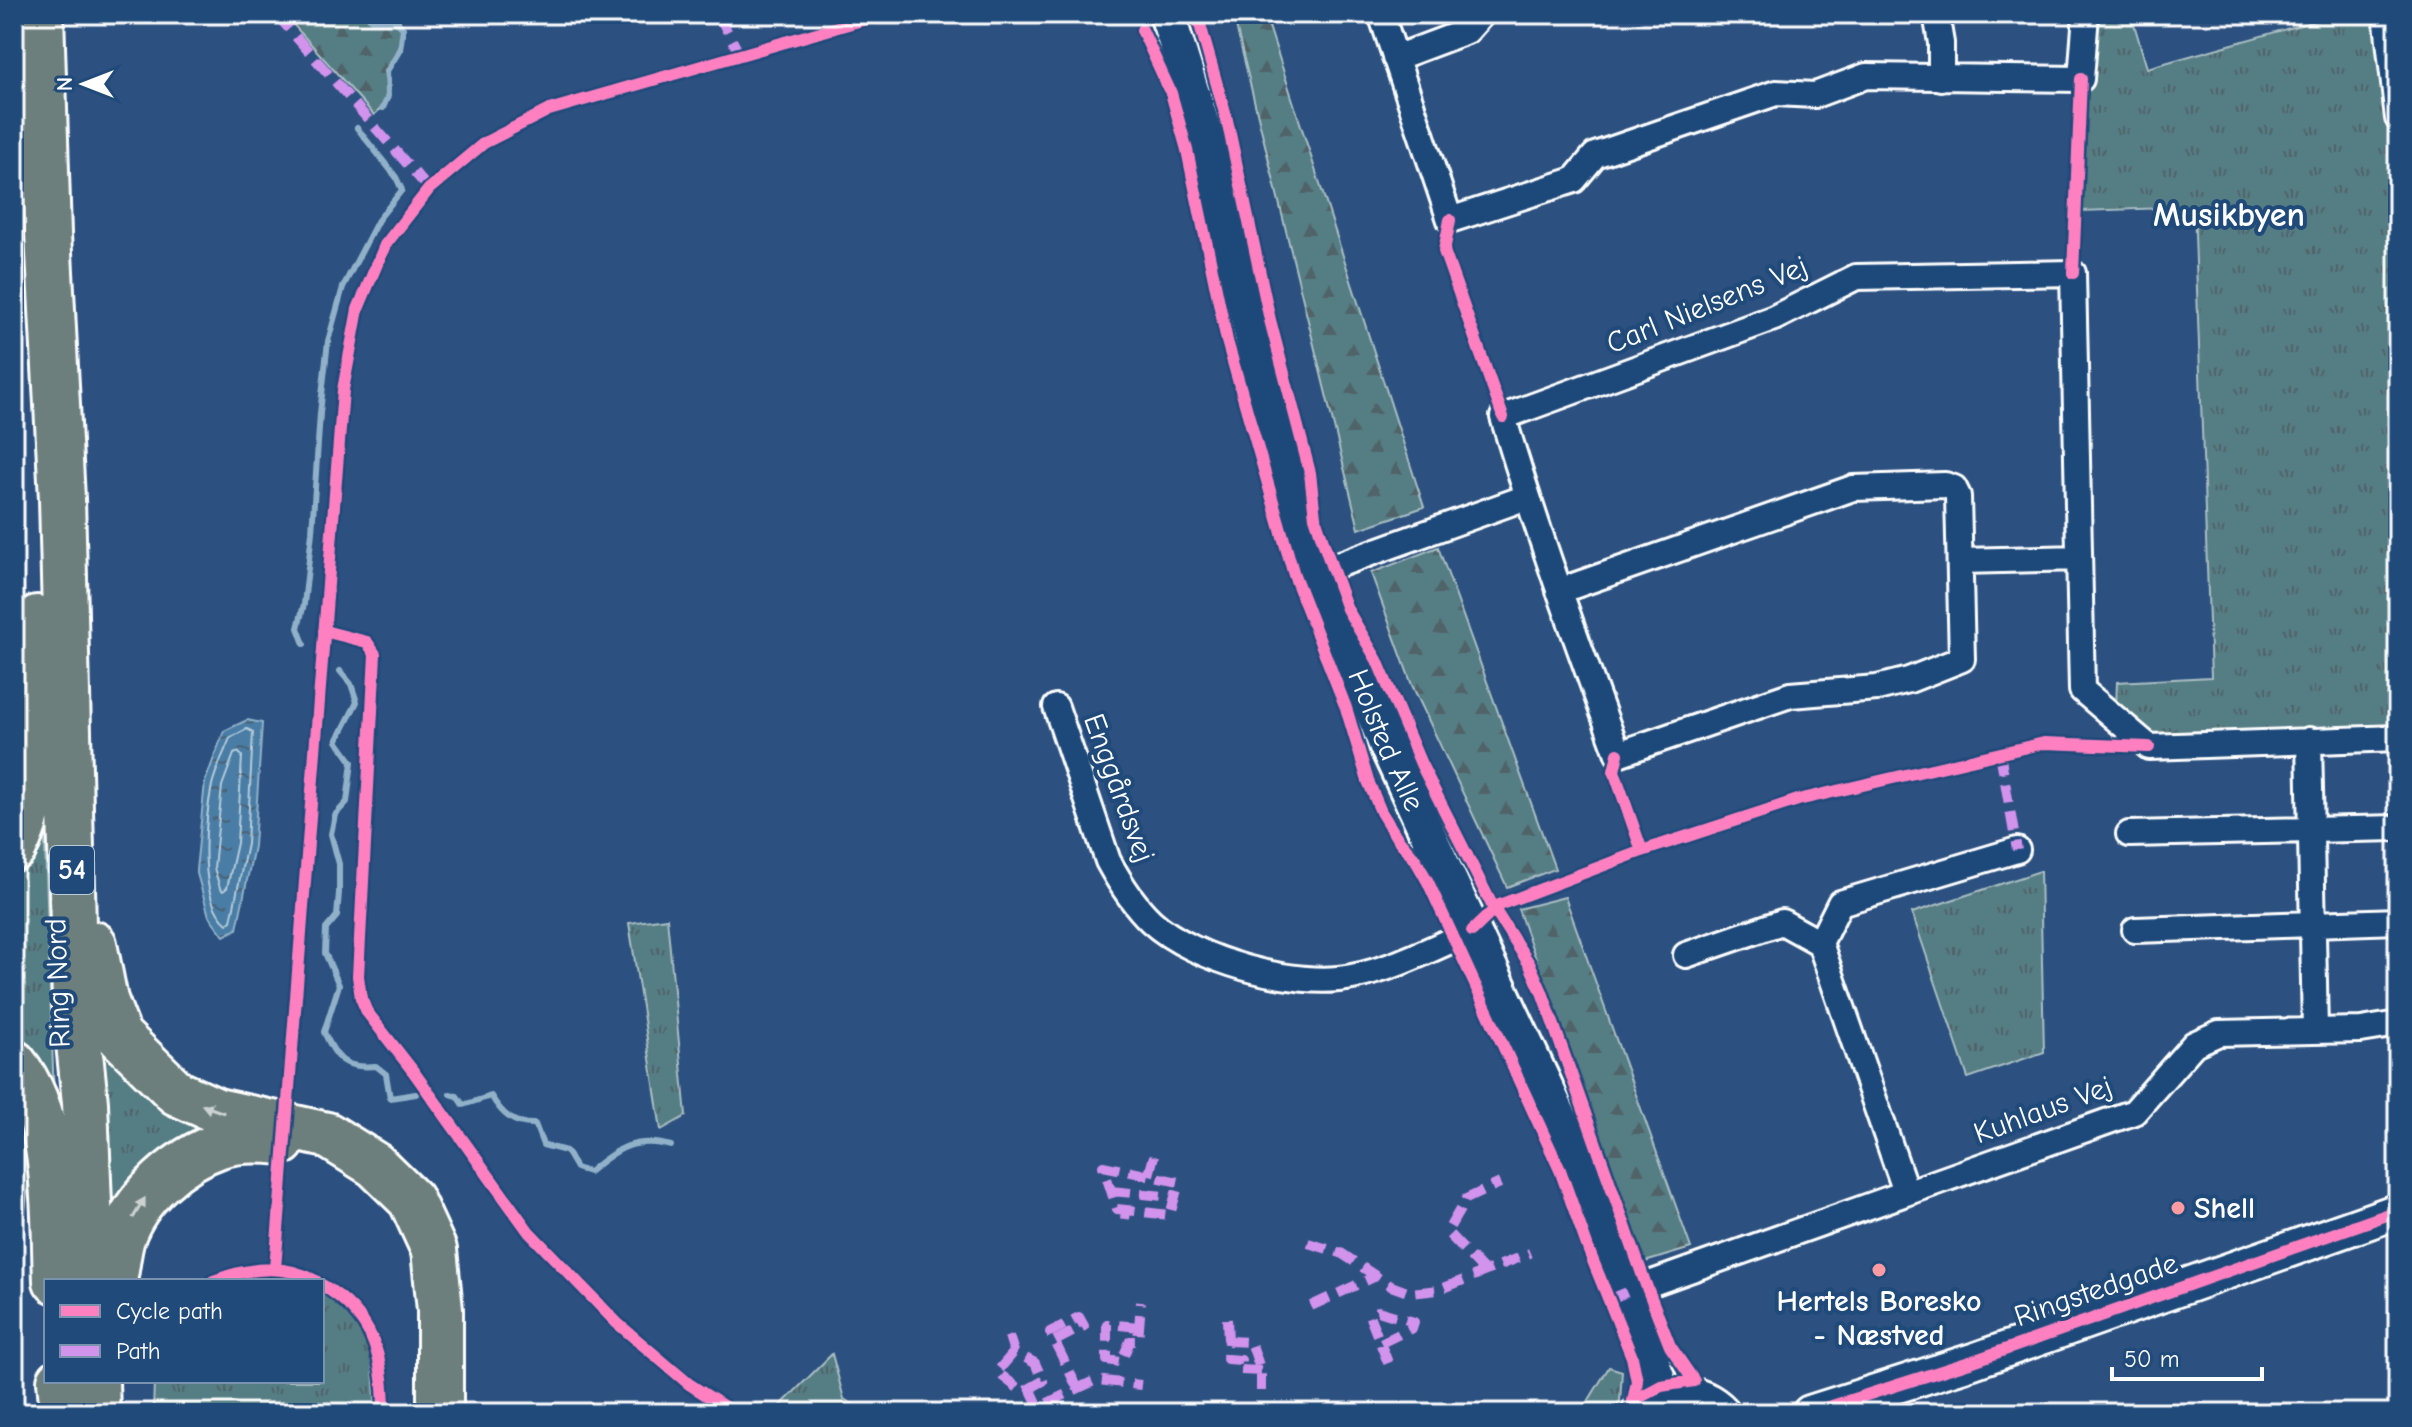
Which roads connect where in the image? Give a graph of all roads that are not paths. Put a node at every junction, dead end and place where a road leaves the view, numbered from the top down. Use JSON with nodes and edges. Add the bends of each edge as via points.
{"nodes":[{"id":1,"x":21,"y":14,"type":"edge"},
{"id":2,"x":41,"y":14,"type":"edge"},
{"id":3,"x":1167,"y":14,"type":"edge"},
{"id":4,"x":1381,"y":14,"type":"edge"},
{"id":5,"x":1482,"y":14,"type":"edge"},
{"id":6,"x":1936,"y":14,"type":"edge"},
{"id":7,"x":2086,"y":14,"type":"edge"},
{"id":8,"x":2386,"y":14,"type":"edge"},
{"id":9,"x":1395,"y":58,"type":"junction"},
{"id":10,"x":1941,"y":78,"type":"junction"},
{"id":11,"x":2398,"y":118,"type":"edge"},
{"id":12,"x":1527,"y":497,"type":"junction"},
{"id":13,"x":41,"y":520,"type":"junction"},
{"id":14,"x":2079,"y":558,"type":"junction"},
{"id":15,"x":1961,"y":561,"type":"junction"},
{"id":16,"x":1318,"y":572,"type":"junction"},
{"id":17,"x":1559,"y":591,"type":"junction"},
{"id":18,"x":67,"y":636,"type":"junction"},
{"id":19,"x":1056,"y":707,"type":"dead end"},
{"id":20,"x":2398,"y":738,"type":"edge"},
{"id":21,"x":2309,"y":740,"type":"junction"},
{"id":22,"x":2398,"y":828,"type":"edge"},
{"id":23,"x":2311,"y":830,"type":"junction"},
{"id":24,"x":2129,"y":834,"type":"dead end"},
{"id":25,"x":14,"y":848,"type":"edge"},
{"id":26,"x":2017,"y":850,"type":"dead end"},
{"id":27,"x":2398,"y":921,"type":"edge"},
{"id":28,"x":2313,"y":924,"type":"junction"},
{"id":29,"x":2135,"y":930,"type":"dead end"},
{"id":30,"x":1472,"y":931,"type":"junction"},
{"id":31,"x":1820,"y":943,"type":"junction"},
{"id":32,"x":1686,"y":955,"type":"dead end"},
{"id":33,"x":2398,"y":1024,"type":"edge"},
{"id":34,"x":2315,"y":1030,"type":"junction"},
{"id":35,"x":14,"y":1063,"type":"edge"},
{"id":36,"x":1906,"y":1192,"type":"junction"},
{"id":37,"x":2398,"y":1211,"type":"edge"},
{"id":38,"x":56,"y":1279,"type":"edge"},
{"id":39,"x":71,"y":1279,"type":"edge"},
{"id":40,"x":92,"y":1279,"type":"edge"},
{"id":41,"x":114,"y":1279,"type":"edge"},
{"id":42,"x":1627,"y":1292,"type":"junction"},
{"id":43,"x":60,"y":1383,"type":"edge"},
{"id":44,"x":75,"y":1383,"type":"edge"},
{"id":45,"x":96,"y":1383,"type":"edge"},
{"id":46,"x":108,"y":1383,"type":"edge"},
{"id":47,"x":1652,"y":1405,"type":"edge"},
{"id":48,"x":63,"y":1413,"type":"edge"},
{"id":49,"x":77,"y":1413,"type":"edge"},
{"id":50,"x":97,"y":1413,"type":"edge"},
{"id":51,"x":108,"y":1413,"type":"edge"},
{"id":52,"x":426,"y":1413,"type":"edge"},
{"id":53,"x":440,"y":1413,"type":"edge"},
{"id":54,"x":1723,"y":1413,"type":"edge"},
{"id":55,"x":1810,"y":1413,"type":"edge"}],
"edges":[{"from":1,"to":13,"type":"highway","name":"Ring Nord","number":"54"},
{"from":2,"to":18,"type":"highway","number":"54"},
{"from":3,"to":16,"type":"street","name":"Holsted Alle","via":[[1208,144],[1275,436]]},
{"from":4,"to":9,"type":"street"},
{"from":5,"to":9,"type":"street","via":[[1467,31]]},
{"from":6,"to":10,"type":"street"},
{"from":7,"to":10,"type":"street","via":[[2081,79]]},
{"from":8,"to":11,"type":"street"},
{"from":9,"to":10,"type":"street","via":[[1450,220],[1574,180],[1595,155],[1776,93],[1815,95],[1866,76]]},
{"from":12,"to":14,"type":"street","name":"Carl Nielsens Vej","via":[[1503,417],[1774,318],[1856,277],[2073,273]]},
{"from":12,"to":16,"type":"street"},
{"from":12,"to":17,"type":"street","name":"Carl Nielsens Vej"},
{"from":13,"to":25,"type":"highway","via":[[37,743],[33,788]]},
{"from":13,"to":39,"type":"highway","name":"Ring Nord","number":"54"},
{"from":14,"to":15,"type":"street"},
{"from":14,"to":21,"type":"street","name":"Carl Nielsens Vej","via":[[2082,690],[2149,747]]},
{"from":15,"to":17,"type":"street","name":"Carl Nielsens Vej","via":[[1954,488],[1853,488]]},
{"from":15,"to":17,"type":"street","name":"Carl Nielsens Vej","via":[[1962,659],[1877,688],[1790,695],[1618,754]]},
{"from":16,"to":30,"type":"street","name":"Holsted Alle","via":[[1375,720]]},
{"from":18,"to":40,"type":"highway","number":"54","via":[[75,1003]]},
{"from":53,"to":18,"type":"highway","one_way":true,"via":[[434,1250],[411,1200],[375,1165],[327,1135],[217,1111],[177,1093],[119,1036],[94,948],[84,708]]},
{"from":19,"to":30,"type":"street","name":"Enggårdsvej","via":[[1108,861],[1151,920],[1179,940],[1239,966],[1316,981],[1376,971]]},
{"from":20,"to":21,"type":"street"},
{"from":21,"to":23,"type":"street"},
{"from":22,"to":23,"type":"street"},
{"from":23,"to":24,"type":"street"},
{"from":23,"to":28,"type":"street"},
{"from":26,"to":31,"type":"street","via":[[1840,903]]},
{"from":27,"to":28,"type":"street"},
{"from":28,"to":29,"type":"street"},
{"from":28,"to":34,"type":"street"},
{"from":30,"to":42,"type":"street","name":"Holsted Alle","via":[[1576,1153]]},
{"from":31,"to":32,"type":"street","via":[[1782,922]]},
{"from":31,"to":36,"type":"street"},
{"from":33,"to":34,"type":"street","name":"Kuhlaus Vej"},
{"from":34,"to":36,"type":"street","name":"Kuhlaus Vej","via":[[2207,1036],[2134,1112]]},
{"from":35,"to":38,"type":"highway","via":[[41,1117],[52,1172]]},
{"from":36,"to":42,"type":"street","name":"Kuhlaus Vej"},
{"from":37,"to":55,"type":"street","name":"Ringstedgade"},
{"from":41,"to":52,"type":"highway","one_way":true,"via":[[122,1237],[144,1198],[180,1165],[221,1145],[265,1140],[321,1148],[366,1175],[400,1208],[421,1254]]},
{"from":42,"to":47,"type":"street","name":"Holsted Alle"},
{"from":43,"to":48,"type":"highway"},
{"from":44,"to":49,"type":"highway"},
{"from":45,"to":50,"type":"highway"},
{"from":46,"to":51,"type":"highway"},
{"from":47,"to":54,"type":"street","via":[[1683,1394],[1700,1397]]}]}
